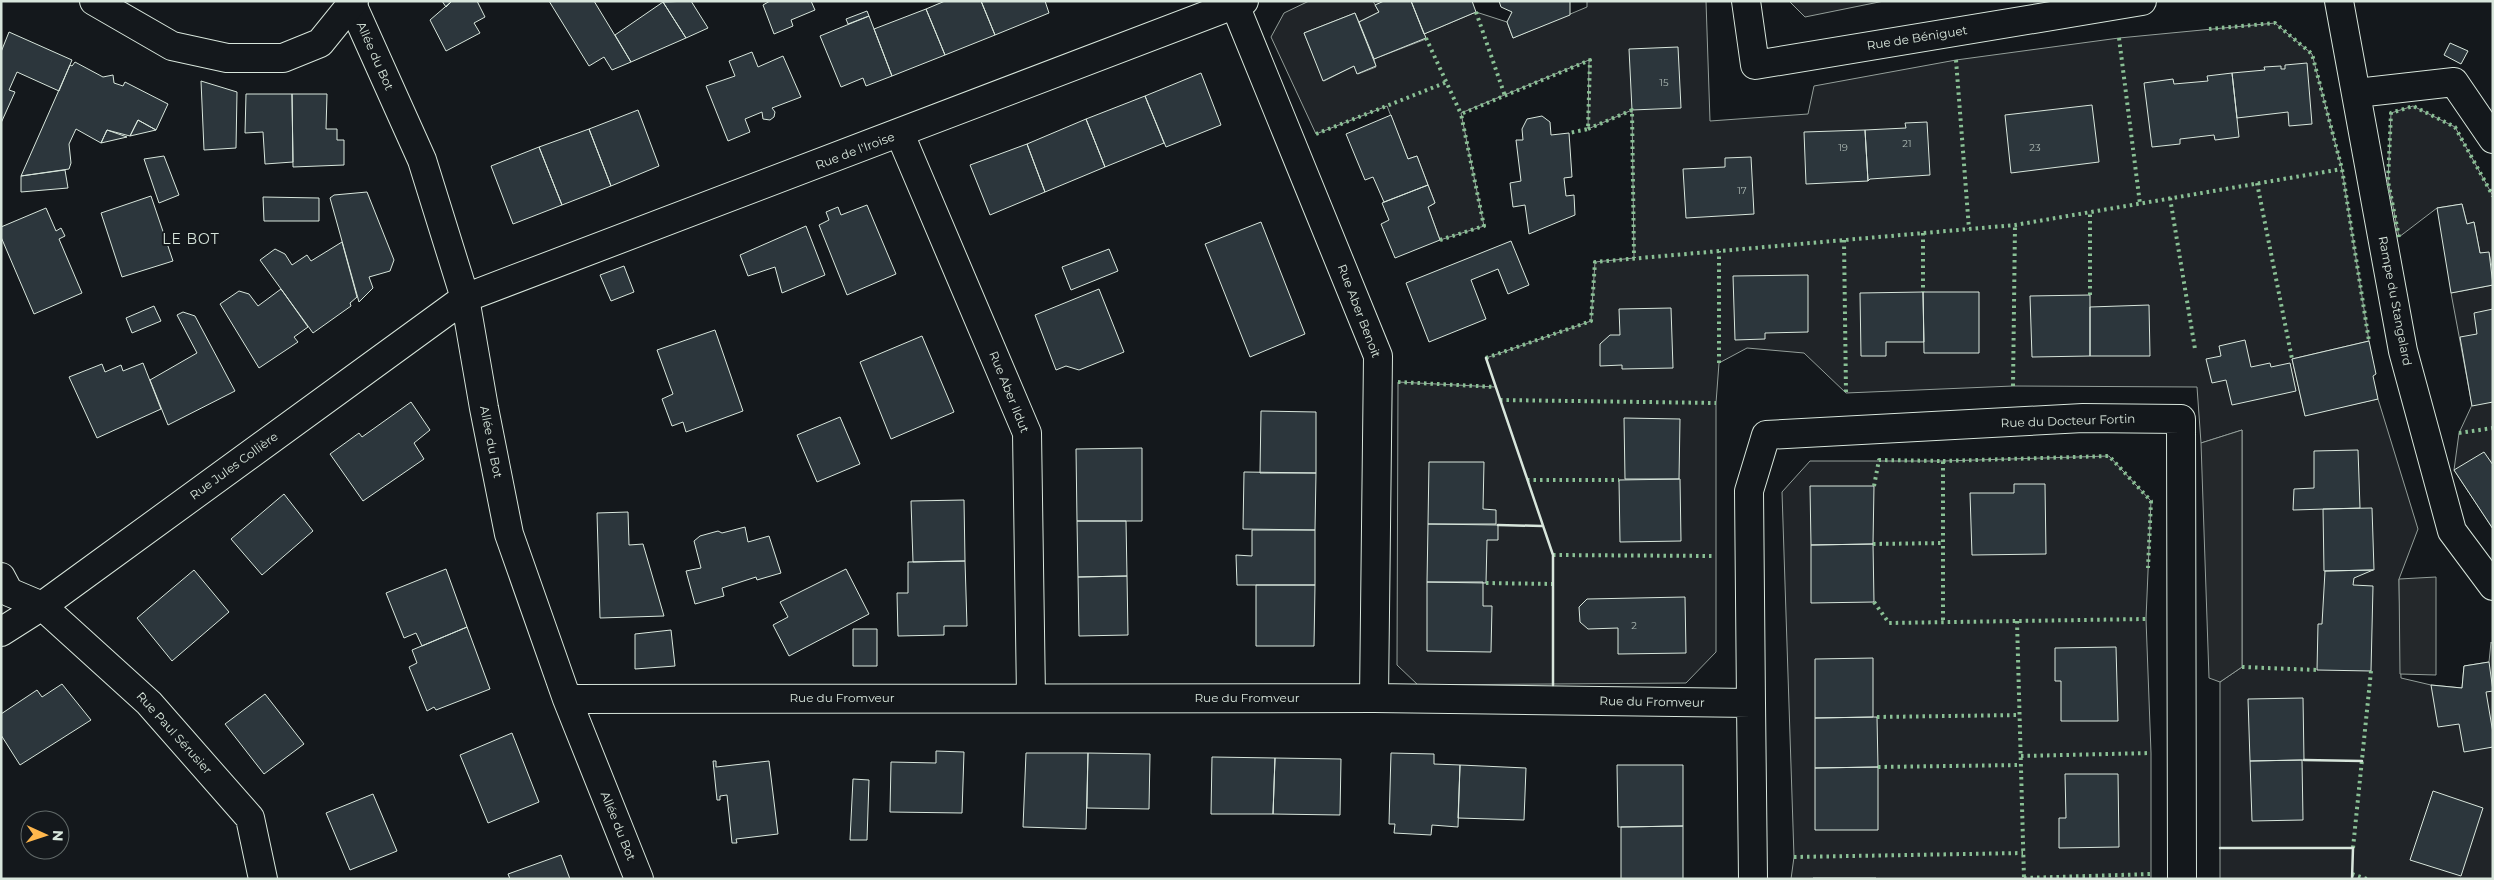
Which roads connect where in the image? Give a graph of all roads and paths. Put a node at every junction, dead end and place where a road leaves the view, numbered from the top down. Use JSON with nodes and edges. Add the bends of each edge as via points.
{"nodes":[{"id":1,"x":94,"y":1,"type":"edge"},
{"id":2,"x":1746,"y":1,"type":"edge"},
{"id":3,"x":2142,"y":1,"type":"edge"},
{"id":4,"x":2339,"y":1,"type":"edge"},
{"id":5,"x":353,"y":2,"type":"edge"},
{"id":6,"x":1239,"y":3,"type":"edge"},
{"id":7,"x":2357,"y":93,"type":"junction"},
{"id":8,"x":900,"y":134,"type":"junction"},
{"id":9,"x":2493,"y":139,"type":"edge"},
{"id":10,"x":466,"y":298,"type":"junction"},
{"id":11,"x":1,"y":577,"type":"edge"},
{"id":12,"x":2493,"y":586,"type":"edge"},
{"id":13,"x":42,"y":606,"type":"junction"},
{"id":14,"x":1,"y":632,"type":"edge"},
{"id":15,"x":1031,"y":697,"type":"junction"},
{"id":16,"x":1374,"y":698,"type":"junction"},
{"id":17,"x":567,"y":699,"type":"junction"},
{"id":18,"x":1752,"y":703,"type":"junction"},
{"id":19,"x":263,"y":879,"type":"edge"},
{"id":20,"x":639,"y":879,"type":"edge"},
{"id":21,"x":1753,"y":879,"type":"edge"},
{"id":22,"x":2182,"y":879,"type":"edge"}],
"edges":[{"from":1,"to":5,"type":"street","via":[[172,46],[227,58],[283,58],[320,43]]},
{"from":2,"to":3,"type":"street","name":"Rue de Béniguet","via":[[1755,65]]},
{"from":4,"to":7,"type":"street","name":"Rampe du Stangalard"},
{"from":5,"to":10,"type":"street","name":"Allée du Bot","via":[[422,160]]},
{"from":6,"to":8,"type":"street","name":"Rue de l'Iroise"},
{"from":6,"to":16,"type":"street","name":"Rue Aber Benoit","via":[[1378,356]]},
{"from":7,"to":9,"type":"street","via":[[2454,82]]},
{"from":7,"to":12,"type":"street","name":"Rampe du Stangalard","via":[[2403,350],[2449,522],[2452,532]]},
{"from":8,"to":10,"type":"street","name":"Rue de l'Iroise"},
{"from":8,"to":15,"type":"street","name":"Rue Aber Ildut","via":[[1027,433]]},
{"from":10,"to":13,"type":"street","name":"Rue Jules Collière"},
{"from":10,"to":17,"type":"street","name":"Allée du Bot","via":[[509,534]]},
{"from":11,"to":13,"type":"street","name":"Rue Paul Sérusier","via":[[9,592]]},
{"from":13,"to":14,"type":"street","name":"Rue Jules Collière"},
{"from":13,"to":19,"type":"street","name":"Rue Paul Sérusier","via":[[149,703],[250,818]]},
{"from":15,"to":16,"type":"street","name":"Rue du Fromveur"},
{"from":15,"to":17,"type":"street","name":"Rue du Fromveur"},
{"from":16,"to":18,"type":"street","name":"Rue du Fromveur"},
{"from":17,"to":20,"type":"street","name":"Allée du Bot"},
{"from":18,"to":21,"type":"street"},
{"from":18,"to":22,"type":"street","name":"Rue du Docteur Fortin","via":[[1749,491],[1766,434],[2082,418],[2181,419]]}]}
